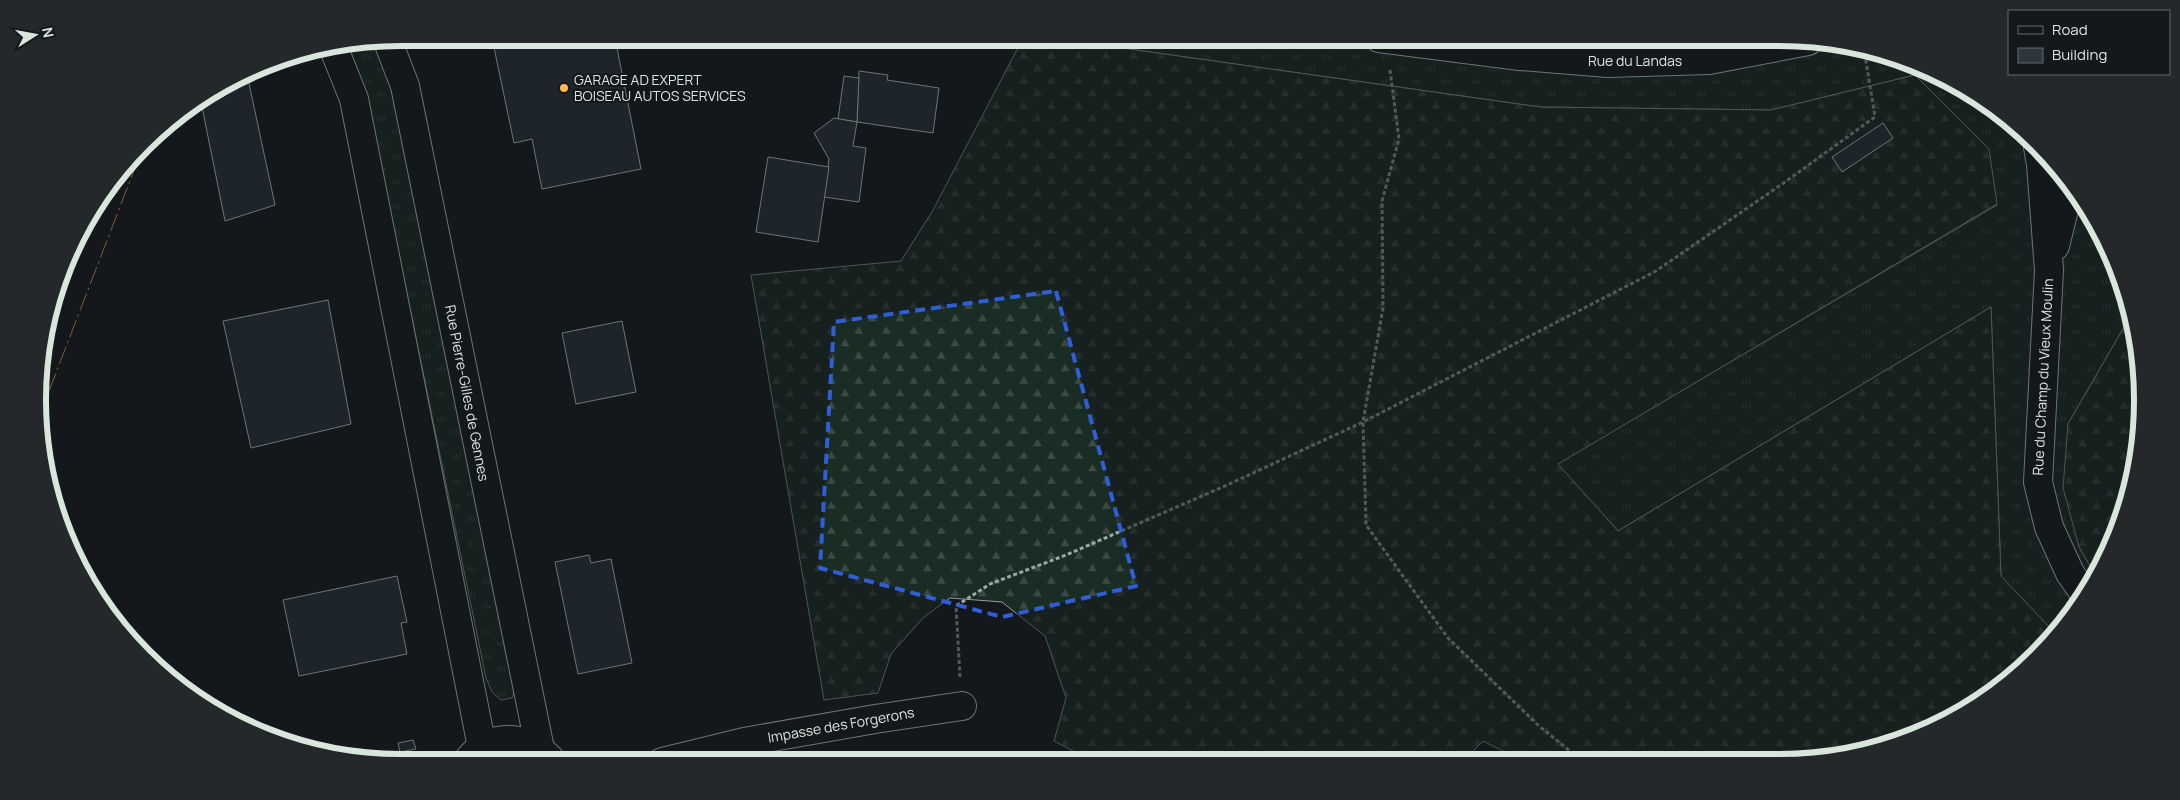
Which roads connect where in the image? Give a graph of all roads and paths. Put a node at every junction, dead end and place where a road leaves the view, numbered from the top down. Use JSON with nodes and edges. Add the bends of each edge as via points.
{"nodes":[{"id":1,"x":391,"y":46,"type":"edge"},
{"id":2,"x":1383,"y":46,"type":"edge"},
{"id":3,"x":1443,"y":46,"type":"edge"},
{"id":4,"x":1780,"y":46,"type":"edge"},
{"id":5,"x":335,"y":52,"type":"edge"},
{"id":6,"x":1865,"y":57,"type":"edge"},
{"id":7,"x":2040,"y":161,"type":"edge"},
{"id":8,"x":2068,"y":194,"type":"edge"},
{"id":9,"x":2049,"y":270,"type":"junction"},
{"id":10,"x":1363,"y":422,"type":"junction"},
{"id":11,"x":2080,"y":587,"type":"edge"},
{"id":12,"x":962,"y":706,"type":"joint"},
{"id":13,"x":474,"y":754,"type":"edge"},
{"id":14,"x":476,"y":754,"type":"edge"},
{"id":15,"x":543,"y":754,"type":"edge"},
{"id":16,"x":546,"y":754,"type":"edge"},
{"id":17,"x":695,"y":754,"type":"edge"},
{"id":18,"x":1574,"y":754,"type":"edge"}],
"edges":[{"from":1,"to":16,"type":"street","name":"Rue Pierre-Gilles de Gennes","via":[[404,86]]},
{"from":2,"to":10,"type":"path","via":[[1399,139],[1382,201],[1383,308]]},
{"from":3,"to":4,"type":"street","name":"Rue du Landas","via":[[1608,63],[1709,60]]},
{"from":5,"to":13,"type":"street","name":"Rue Pierre-Gilles de Gennes","via":[[354,99]]},
{"from":6,"to":10,"type":"path","via":[[1875,117],[1656,271]]},
{"from":7,"to":9,"type":"street","name":"Rue du Champ du Vieux Moulin"},
{"from":8,"to":9,"type":"street","name":"Rue du Champ du Vieux Moulin"},
{"from":9,"to":11,"type":"street","name":"Rue du Champ du Vieux Moulin","via":[[2038,482],[2050,526],[2070,573]]},
{"from":10,"to":12,"type":"path","via":[[1216,490],[990,584],[956,606]]},
{"from":10,"to":18,"type":"path","via":[[1366,525],[1448,638],[1539,726]]},
{"from":12,"to":17,"type":"street","name":"Impasse des Forgerons","via":[[875,718]]},
{"from":14,"to":15,"type":"street","name":"Rue Pierre-Gilles de Gennes","via":[[496,741],[511,739],[526,742]]}]}
